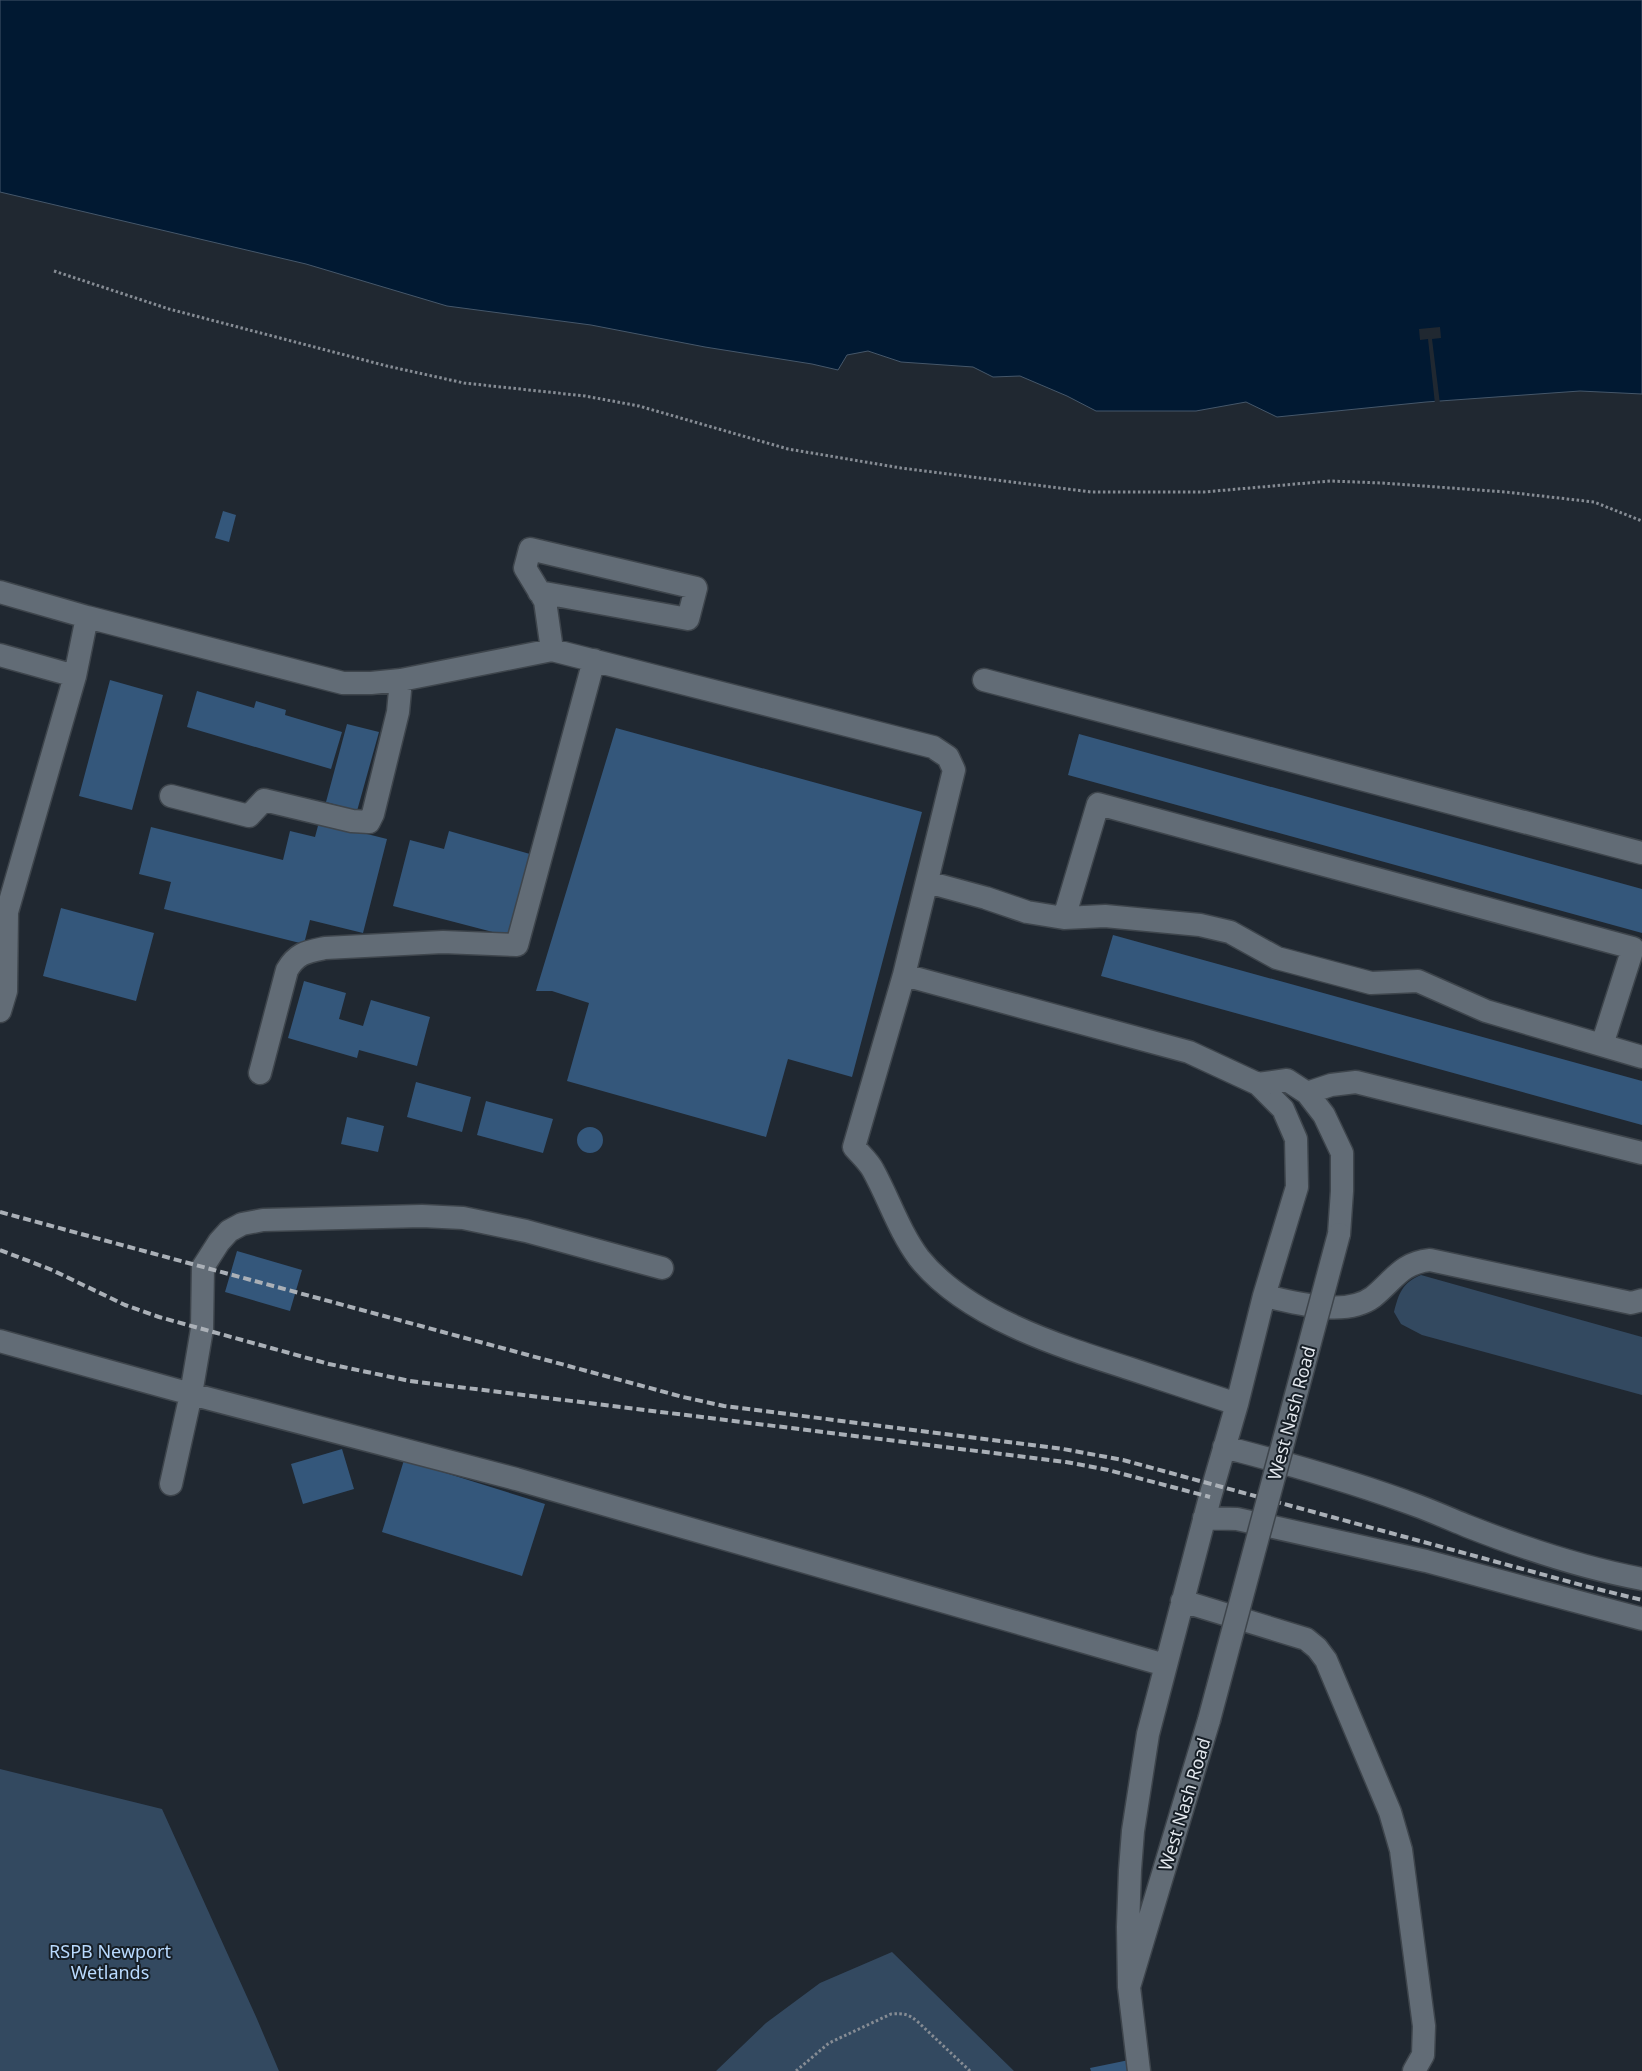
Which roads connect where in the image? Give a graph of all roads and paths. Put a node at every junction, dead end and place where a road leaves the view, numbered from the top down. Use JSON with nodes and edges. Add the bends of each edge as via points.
{"nodes":[{"id":1,"x":54,"y":271,"type":"dead end"},
{"id":2,"x":1642,"y":521,"type":"edge"},
{"id":3,"x":0,"y":592,"type":"edge"},
{"id":4,"x":539,"y":592,"type":"junction"},
{"id":5,"x":87,"y":617,"type":"junction"},
{"id":6,"x":552,"y":650,"type":"junction"},
{"id":7,"x":0,"y":655,"type":"edge"},
{"id":8,"x":594,"y":660,"type":"junction"},
{"id":9,"x":75,"y":676,"type":"junction"},
{"id":10,"x":401,"y":680,"type":"junction"},
{"id":11,"x":984,"y":680,"type":"dead end"},
{"id":12,"x":171,"y":796,"type":"dead end"},
{"id":13,"x":1642,"y":853,"type":"edge"},
{"id":14,"x":926,"y":882,"type":"junction"},
{"id":15,"x":1064,"y":918,"type":"junction"},
{"id":16,"x":904,"y":975,"type":"junction"},
{"id":17,"x":0,"y":1011,"type":"edge"},
{"id":18,"x":1602,"y":1045,"type":"junction"},
{"id":19,"x":1642,"y":1058,"type":"edge"},
{"id":20,"x":260,"y":1073,"type":"dead end"},
{"id":21,"x":1258,"y":1084,"type":"junction"},
{"id":22,"x":1307,"y":1093,"type":"junction"},
{"id":23,"x":1642,"y":1153,"type":"edge"},
{"id":24,"x":662,"y":1268,"type":"dead end"},
{"id":25,"x":1264,"y":1296,"type":"junction"},
{"id":26,"x":1642,"y":1300,"type":"edge"},
{"id":27,"x":0,"y":1341,"type":"edge"},
{"id":28,"x":191,"y":1394,"type":"junction"},
{"id":29,"x":1237,"y":1404,"type":"junction"},
{"id":30,"x":1224,"y":1447,"type":"junction"},
{"id":31,"x":171,"y":1484,"type":"dead end"},
{"id":32,"x":1204,"y":1518,"type":"junction"},
{"id":33,"x":1642,"y":1579,"type":"edge"},
{"id":34,"x":1182,"y":1601,"type":"junction"},
{"id":35,"x":1642,"y":1619,"type":"edge"},
{"id":36,"x":1165,"y":1665,"type":"junction"},
{"id":37,"x":1129,"y":1987,"type":"junction"},
{"id":38,"x":796,"y":2071,"type":"edge"},
{"id":39,"x":970,"y":2071,"type":"edge"},
{"id":40,"x":1139,"y":2071,"type":"edge"},
{"id":41,"x":1414,"y":2071,"type":"edge"}],
"edges":[{"from":1,"to":2,"type":"path","via":[[169,309],[464,384],[584,396],[640,406],[788,449],[901,468],[1090,492],[1204,492],[1330,481],[1506,492],[1594,502]]},
{"from":3,"to":5,"type":"street"},
{"from":4,"to":4,"type":"street","via":[[525,568],[530,548],[696,588],[688,619]]},
{"from":4,"to":6,"type":"street","via":[[544,601]]},
{"from":5,"to":9,"type":"street"},
{"from":5,"to":10,"type":"street","via":[[343,683]]},
{"from":6,"to":8,"type":"street"},
{"from":6,"to":10,"type":"street"},
{"from":7,"to":9,"type":"street"},
{"from":8,"to":14,"type":"street","via":[[933,747],[948,757],[954,770]]},
{"from":8,"to":20,"type":"street","via":[[517,945],[444,942],[325,948],[306,952],[293,960],[287,970]]},
{"from":9,"to":17,"type":"street","via":[[7,912],[6,991]]},
{"from":10,"to":12,"type":"street","via":[[398,712],[369,822],[352,821],[264,800],[249,816]]},
{"from":11,"to":13,"type":"street"},
{"from":14,"to":15,"type":"street","via":[[1028,912]]},
{"from":14,"to":16,"type":"street"},
{"from":15,"to":18,"type":"street","via":[[1105,916],[1200,925],[1230,932],[1277,958],[1371,983],[1418,981],[1486,1011]]},
{"from":15,"to":18,"type":"street","via":[[1098,804],[1633,948]]},
{"from":16,"to":21,"type":"street","via":[[1189,1052]]},
{"from":16,"to":29,"type":"street","via":[[854,1147],[872,1168],[919,1257],[962,1298],[998,1318],[1087,1355]]},
{"from":18,"to":19,"type":"street"},
{"from":21,"to":22,"type":"street","via":[[1287,1080]]},
{"from":21,"to":25,"type":"street","via":[[1283,1109],[1296,1139],[1297,1187]]},
{"from":22,"to":23,"type":"street","via":[[1331,1084],[1356,1082]]},
{"from":22,"to":37,"type":"street","name":"West Nash Road","bridge":true,"via":[[1324,1115],[1342,1153],[1338,1234],[1209,1720]]},
{"from":24,"to":28,"type":"street","via":[[463,1218],[412,1216],[263,1220],[242,1224],[219,1242],[204,1267],[202,1329]]},
{"from":25,"to":26,"type":"street","via":[[1296,1303],[1345,1307],[1359,1304],[1372,1297],[1404,1268],[1430,1260],[1631,1303]]},
{"from":25,"to":29,"type":"street"},
{"from":27,"to":28,"type":"street"},
{"from":28,"to":31,"type":"street"},
{"from":28,"to":36,"type":"street","via":[[516,1479]]},
{"from":29,"to":30,"type":"street"},
{"from":30,"to":32,"type":"street"},
{"from":30,"to":33,"type":"street","via":[[1307,1469],[1542,1552]]},
{"from":32,"to":34,"type":"street"},
{"from":32,"to":35,"type":"street","via":[[1237,1519],[1426,1561]]},
{"from":34,"to":36,"type":"street"},
{"from":34,"to":41,"type":"street","via":[[1306,1639],[1326,1660],[1390,1812],[1401,1850],[1424,2026],[1423,2055]]},
{"from":36,"to":37,"type":"street","via":[[1148,1734],[1133,1830],[1128,1927]]},
{"from":37,"to":40,"type":"street","name":"West Nash Road"},
{"from":38,"to":39,"type":"path","via":[[829,2044],[891,2014],[901,2013],[910,2015]]}]}
